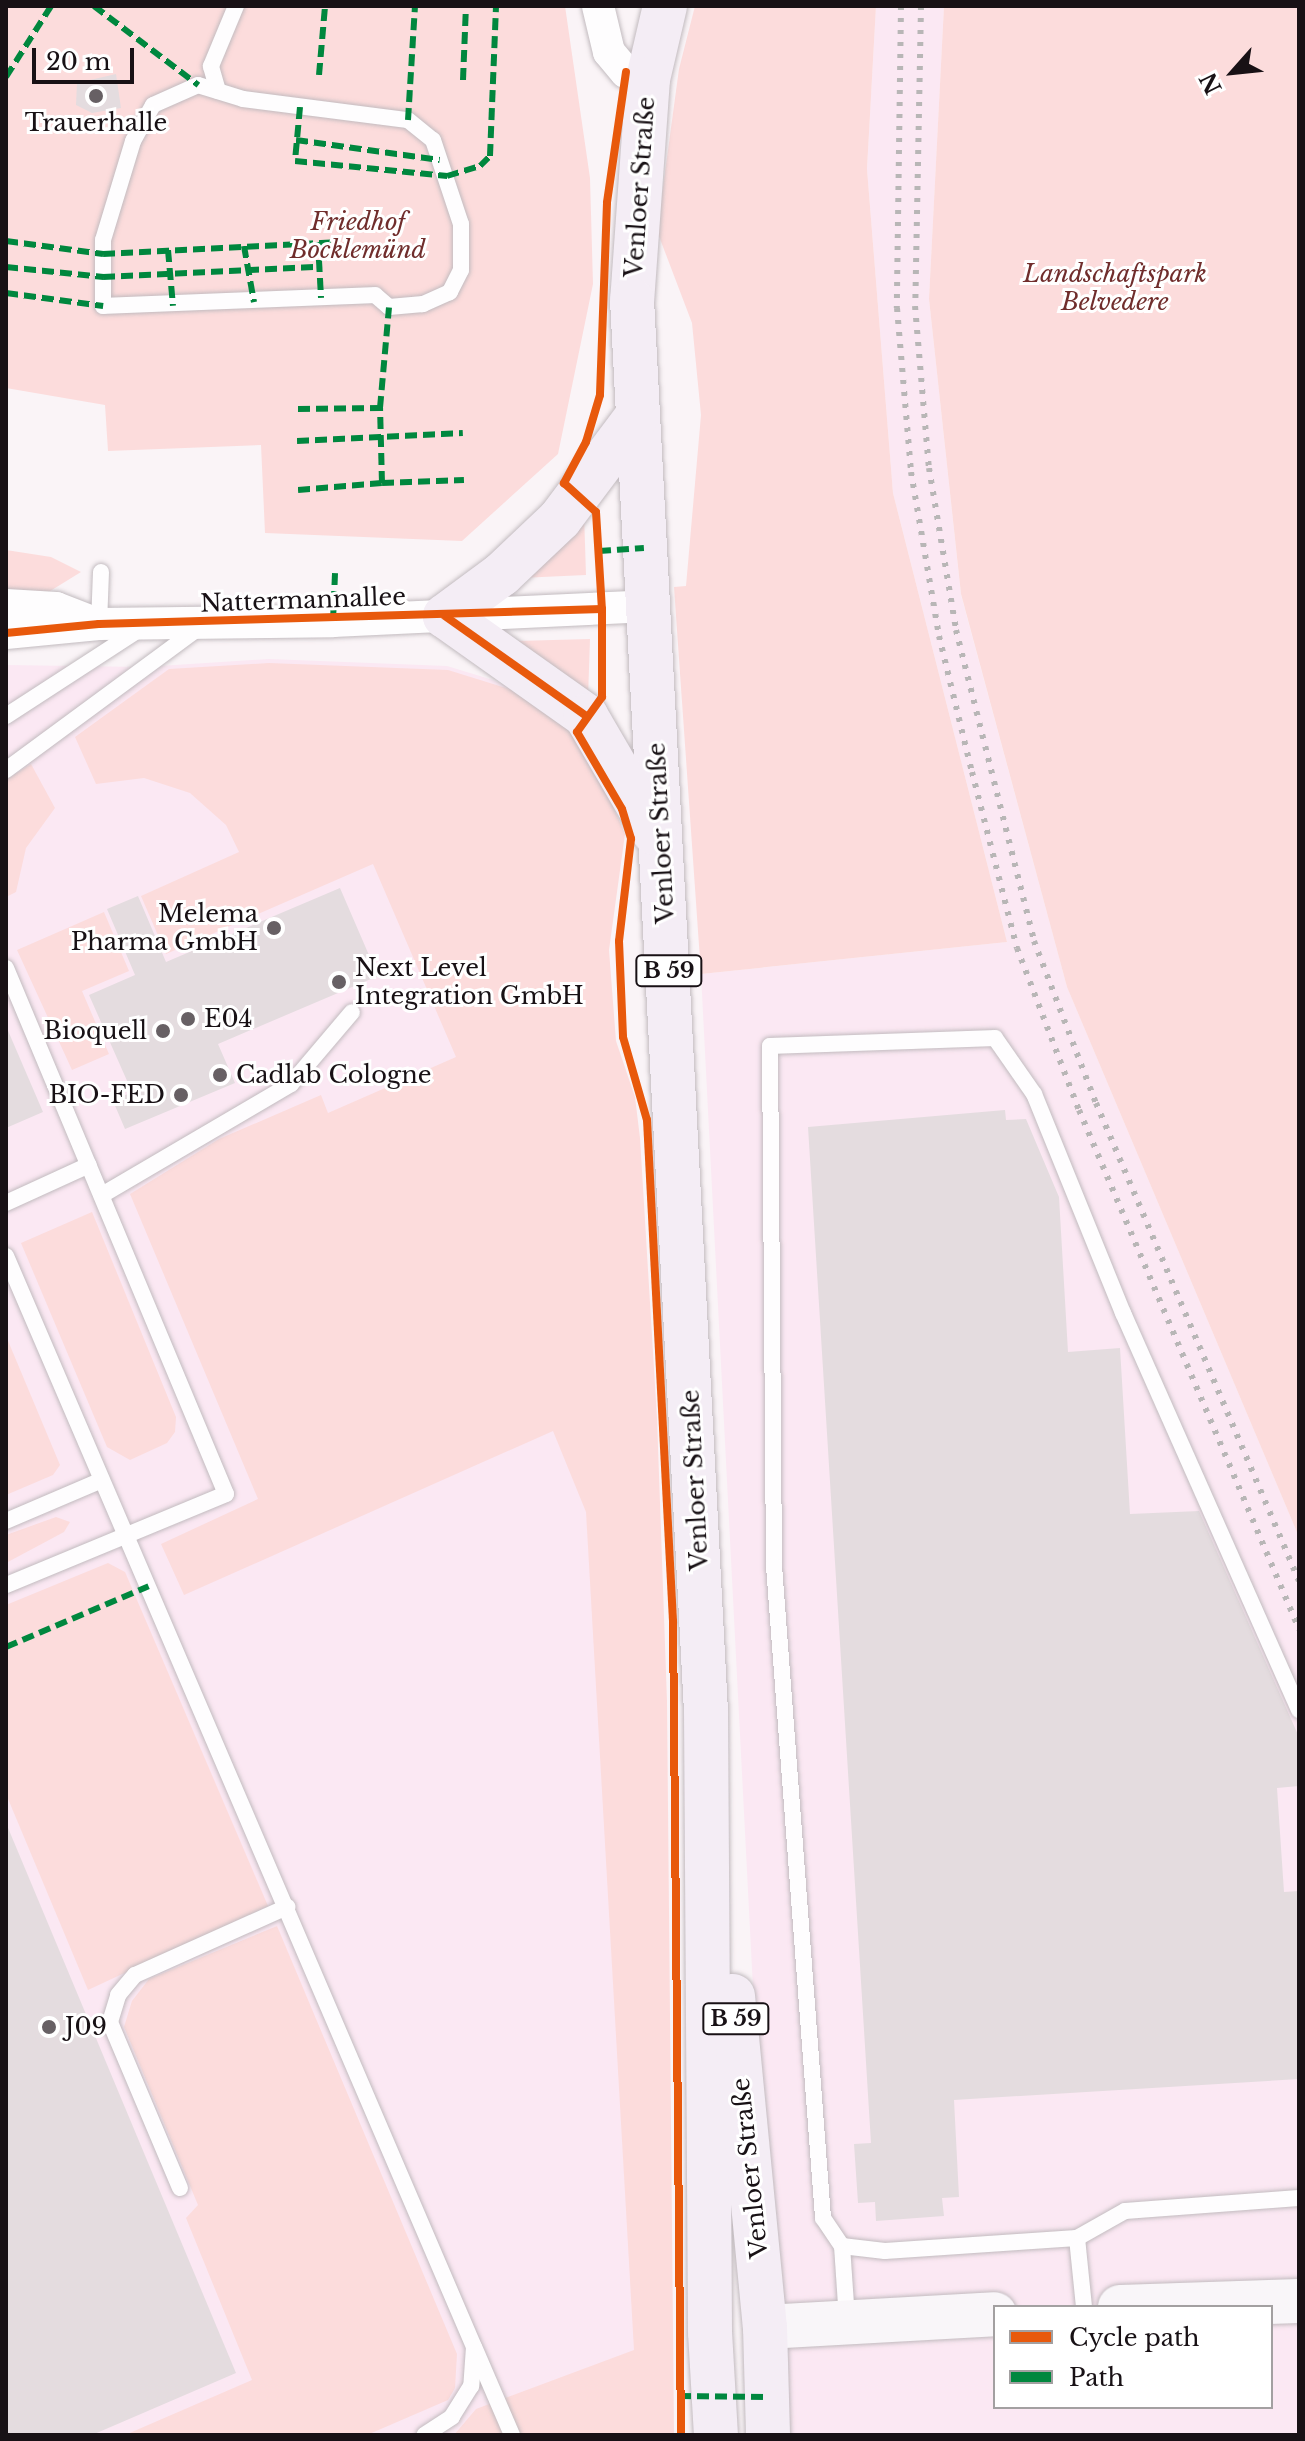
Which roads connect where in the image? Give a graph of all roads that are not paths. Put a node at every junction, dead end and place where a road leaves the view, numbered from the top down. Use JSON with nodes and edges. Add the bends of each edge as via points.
{"nodes":[{"id":1,"x":236,"y":6,"type":"edge"},
{"id":2,"x":598,"y":6,"type":"edge"},
{"id":3,"x":665,"y":6,"type":"edge"},
{"id":4,"x":648,"y":79,"type":"junction"},
{"id":5,"x":218,"y":91,"type":"junction"},
{"id":6,"x":635,"y":419,"type":"junction"},
{"id":7,"x":101,"y":572,"type":"dead end"},
{"id":8,"x":6,"y":605,"type":"edge"},
{"id":9,"x":649,"y":606,"type":"junction"},
{"id":10,"x":445,"y":616,"type":"junction"},
{"id":11,"x":206,"y":623,"type":"junction"},
{"id":12,"x":99,"y":624,"type":"junction"},
{"id":13,"x":148,"y":624,"type":"junction"},
{"id":14,"x":6,"y":633,"type":"edge"},
{"id":15,"x":6,"y":716,"type":"edge"},
{"id":16,"x":6,"y":770,"type":"edge"},
{"id":17,"x":661,"y":846,"type":"junction"},
{"id":18,"x":6,"y":968,"type":"edge"},
{"id":19,"x":352,"y":1012,"type":"dead end"},
{"id":20,"x":89,"y":1165,"type":"junction"},
{"id":21,"x":102,"y":1195,"type":"junction"},
{"id":22,"x":6,"y":1203,"type":"edge"},
{"id":23,"x":6,"y":1256,"type":"edge"},
{"id":24,"x":102,"y":1480,"type":"junction"},
{"id":25,"x":6,"y":1521,"type":"edge"},
{"id":26,"x":127,"y":1534,"type":"junction"},
{"id":27,"x":6,"y":1585,"type":"edge"},
{"id":28,"x":1299,"y":1710,"type":"edge"},
{"id":29,"x":706,"y":1711,"type":"junction"},
{"id":30,"x":287,"y":1907,"type":"junction"},
{"id":31,"x":180,"y":2188,"type":"dead end"},
{"id":32,"x":1299,"y":2198,"type":"edge"},
{"id":33,"x":1077,"y":2238,"type":"junction"},
{"id":34,"x":842,"y":2246,"type":"junction"},
{"id":35,"x":1299,"y":2301,"type":"edge"},
{"id":36,"x":1084,"y":2305,"type":"edge"},
{"id":37,"x":1180,"y":2305,"type":"edge"},
{"id":38,"x":993,"y":2314,"type":"edge"},
{"id":39,"x":847,"y":2322,"type":"junction"},
{"id":40,"x":765,"y":2327,"type":"junction"},
{"id":41,"x":710,"y":2332,"type":"junction"},
{"id":42,"x":474,"y":2347,"type":"junction"},
{"id":43,"x":424,"y":2435,"type":"edge"},
{"id":44,"x":512,"y":2435,"type":"edge"},
{"id":45,"x":716,"y":2435,"type":"edge"},
{"id":46,"x":768,"y":2435,"type":"edge"}],
"edges":[{"from":1,"to":5,"type":"lane","via":[[211,66]]},
{"from":2,"to":4,"type":"street","via":[[609,52],[626,72]]},
{"from":3,"to":4,"type":"main road","name":"Venloer Straße","number":"B 59"},
{"from":4,"to":6,"type":"main road","name":"Venloer Straße","number":"B 59","via":[[632,300]]},
{"from":5,"to":5,"type":"lane","via":[[408,120],[433,140],[461,224],[461,270],[450,292],[423,304],[389,307],[375,295],[103,306],[103,240],[140,129],[153,105],[198,85]]},
{"from":6,"to":9,"type":"main road","name":"Venloer Straße","number":"B 59"},
{"from":6,"to":10,"type":"main road","via":[[560,519],[502,574]]},
{"from":7,"to":12,"type":"lane"},
{"from":8,"to":12,"type":"street","name":"Nattermannallee","via":[[56,608]]},
{"from":9,"to":10,"type":"street","name":"Nattermannallee"},
{"from":9,"to":17,"type":"main road","name":"Venloer Straße","number":"B 59"},
{"from":10,"to":11,"type":"street","name":"Nattermannallee"},
{"from":10,"to":17,"type":"main road","via":[[586,716]]},
{"from":11,"to":13,"type":"street","name":"Nattermannallee"},
{"from":11,"to":16,"type":"lane"},
{"from":12,"to":13,"type":"street","name":"Nattermannallee"},
{"from":12,"to":14,"type":"street","name":"Nattermannallee"},
{"from":13,"to":15,"type":"lane"},
{"from":17,"to":29,"type":"main road","name":"Venloer Straße","number":"B 59"},
{"from":18,"to":20,"type":"lane"},
{"from":19,"to":21,"type":"lane","via":[[291,1084]]},
{"from":20,"to":21,"type":"lane"},
{"from":20,"to":22,"type":"lane"},
{"from":21,"to":26,"type":"lane","via":[[226,1494]]},
{"from":23,"to":24,"type":"lane"},
{"from":24,"to":25,"type":"lane"},
{"from":24,"to":26,"type":"lane"},
{"from":26,"to":27,"type":"lane"},
{"from":26,"to":30,"type":"lane"},
{"from":28,"to":34,"type":"lane","via":[[1123,1313],[1034,1094],[995,1038],[770,1046],[774,1566],[823,2218]]},
{"from":29,"to":40,"type":"main road","name":"Venloer Straße","number":"B 59"},
{"from":29,"to":41,"type":"main road","name":"Venloer Straße","number":"B 59"},
{"from":30,"to":31,"type":"lane","via":[[135,1975],[118,1995],[110,2022]]},
{"from":30,"to":42,"type":"lane"},
{"from":32,"to":33,"type":"lane","via":[[1125,2211]]},
{"from":33,"to":34,"type":"lane","via":[[885,2251]]},
{"from":33,"to":36,"type":"lane"},
{"from":34,"to":39,"type":"lane"},
{"from":35,"to":37,"type":"street"},
{"from":38,"to":39,"type":"street"},
{"from":39,"to":40,"type":"street"},
{"from":40,"to":41,"type":"main road"},
{"from":40,"to":46,"type":"main road","name":"Venloer Straße","number":"B 59"},
{"from":41,"to":45,"type":"main road","name":"Venloer Straße","number":"B 59"},
{"from":42,"to":43,"type":"lane","via":[[471,2386],[452,2417]]},
{"from":42,"to":44,"type":"lane"}]}
